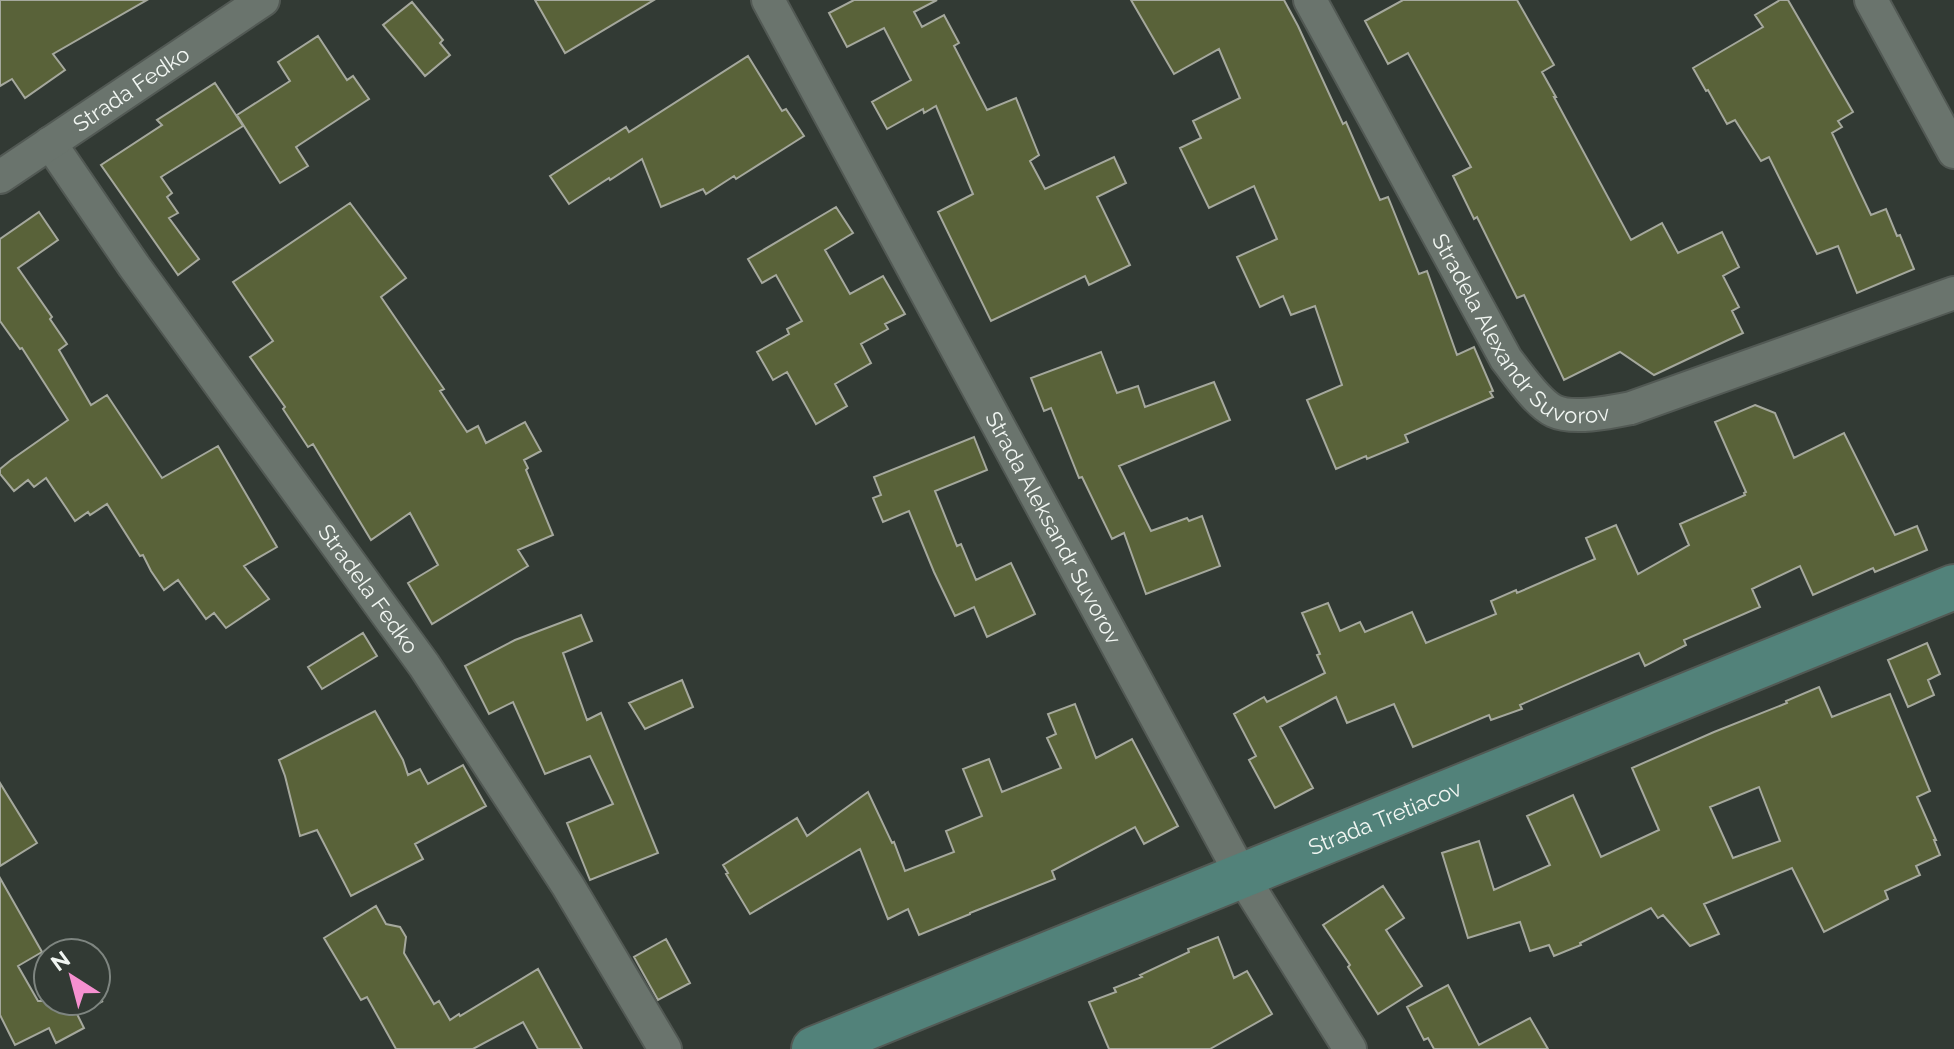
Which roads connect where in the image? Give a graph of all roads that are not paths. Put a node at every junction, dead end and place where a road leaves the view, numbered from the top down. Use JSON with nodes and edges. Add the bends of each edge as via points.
{"nodes":[{"id":1,"x":263,"y":0,"type":"edge"},
{"id":2,"x":768,"y":0,"type":"edge"},
{"id":3,"x":1310,"y":0,"type":"edge"},
{"id":4,"x":1871,"y":0,"type":"edge"},
{"id":5,"x":50,"y":143,"type":"junction"},
{"id":6,"x":1954,"y":152,"type":"edge"},
{"id":7,"x":0,"y":177,"type":"edge"},
{"id":8,"x":1954,"y":293,"type":"edge"},
{"id":9,"x":1954,"y":587,"type":"edge"},
{"id":10,"x":1242,"y":876,"type":"junction"},
{"id":11,"x":665,"y":1049,"type":"edge"},
{"id":12,"x":814,"y":1049,"type":"edge"},
{"id":13,"x":1350,"y":1049,"type":"edge"}],
"edges":[{"from":1,"to":5,"type":"street","name":"Strada Fedko"},
{"from":2,"to":10,"type":"street","name":"Strada Aleksandr Suvorov"},
{"from":3,"to":8,"type":"street","name":"Stradela Alexandr Suvorov","via":[[1506,359],[1555,412],[1585,416],[1631,408]]},
{"from":4,"to":6,"type":"street"},
{"from":5,"to":7,"type":"street","name":"Strada Fedko"},
{"from":5,"to":11,"type":"street","name":"Stradela Fedko","via":[[424,665],[568,886]]},
{"from":9,"to":10,"type":"street","name":"Strada Tretiacov"},
{"from":10,"to":12,"type":"street","name":"Strada Tretiacov"},
{"from":10,"to":13,"type":"street","name":"Strada Aleksandr Suvorov"}]}
